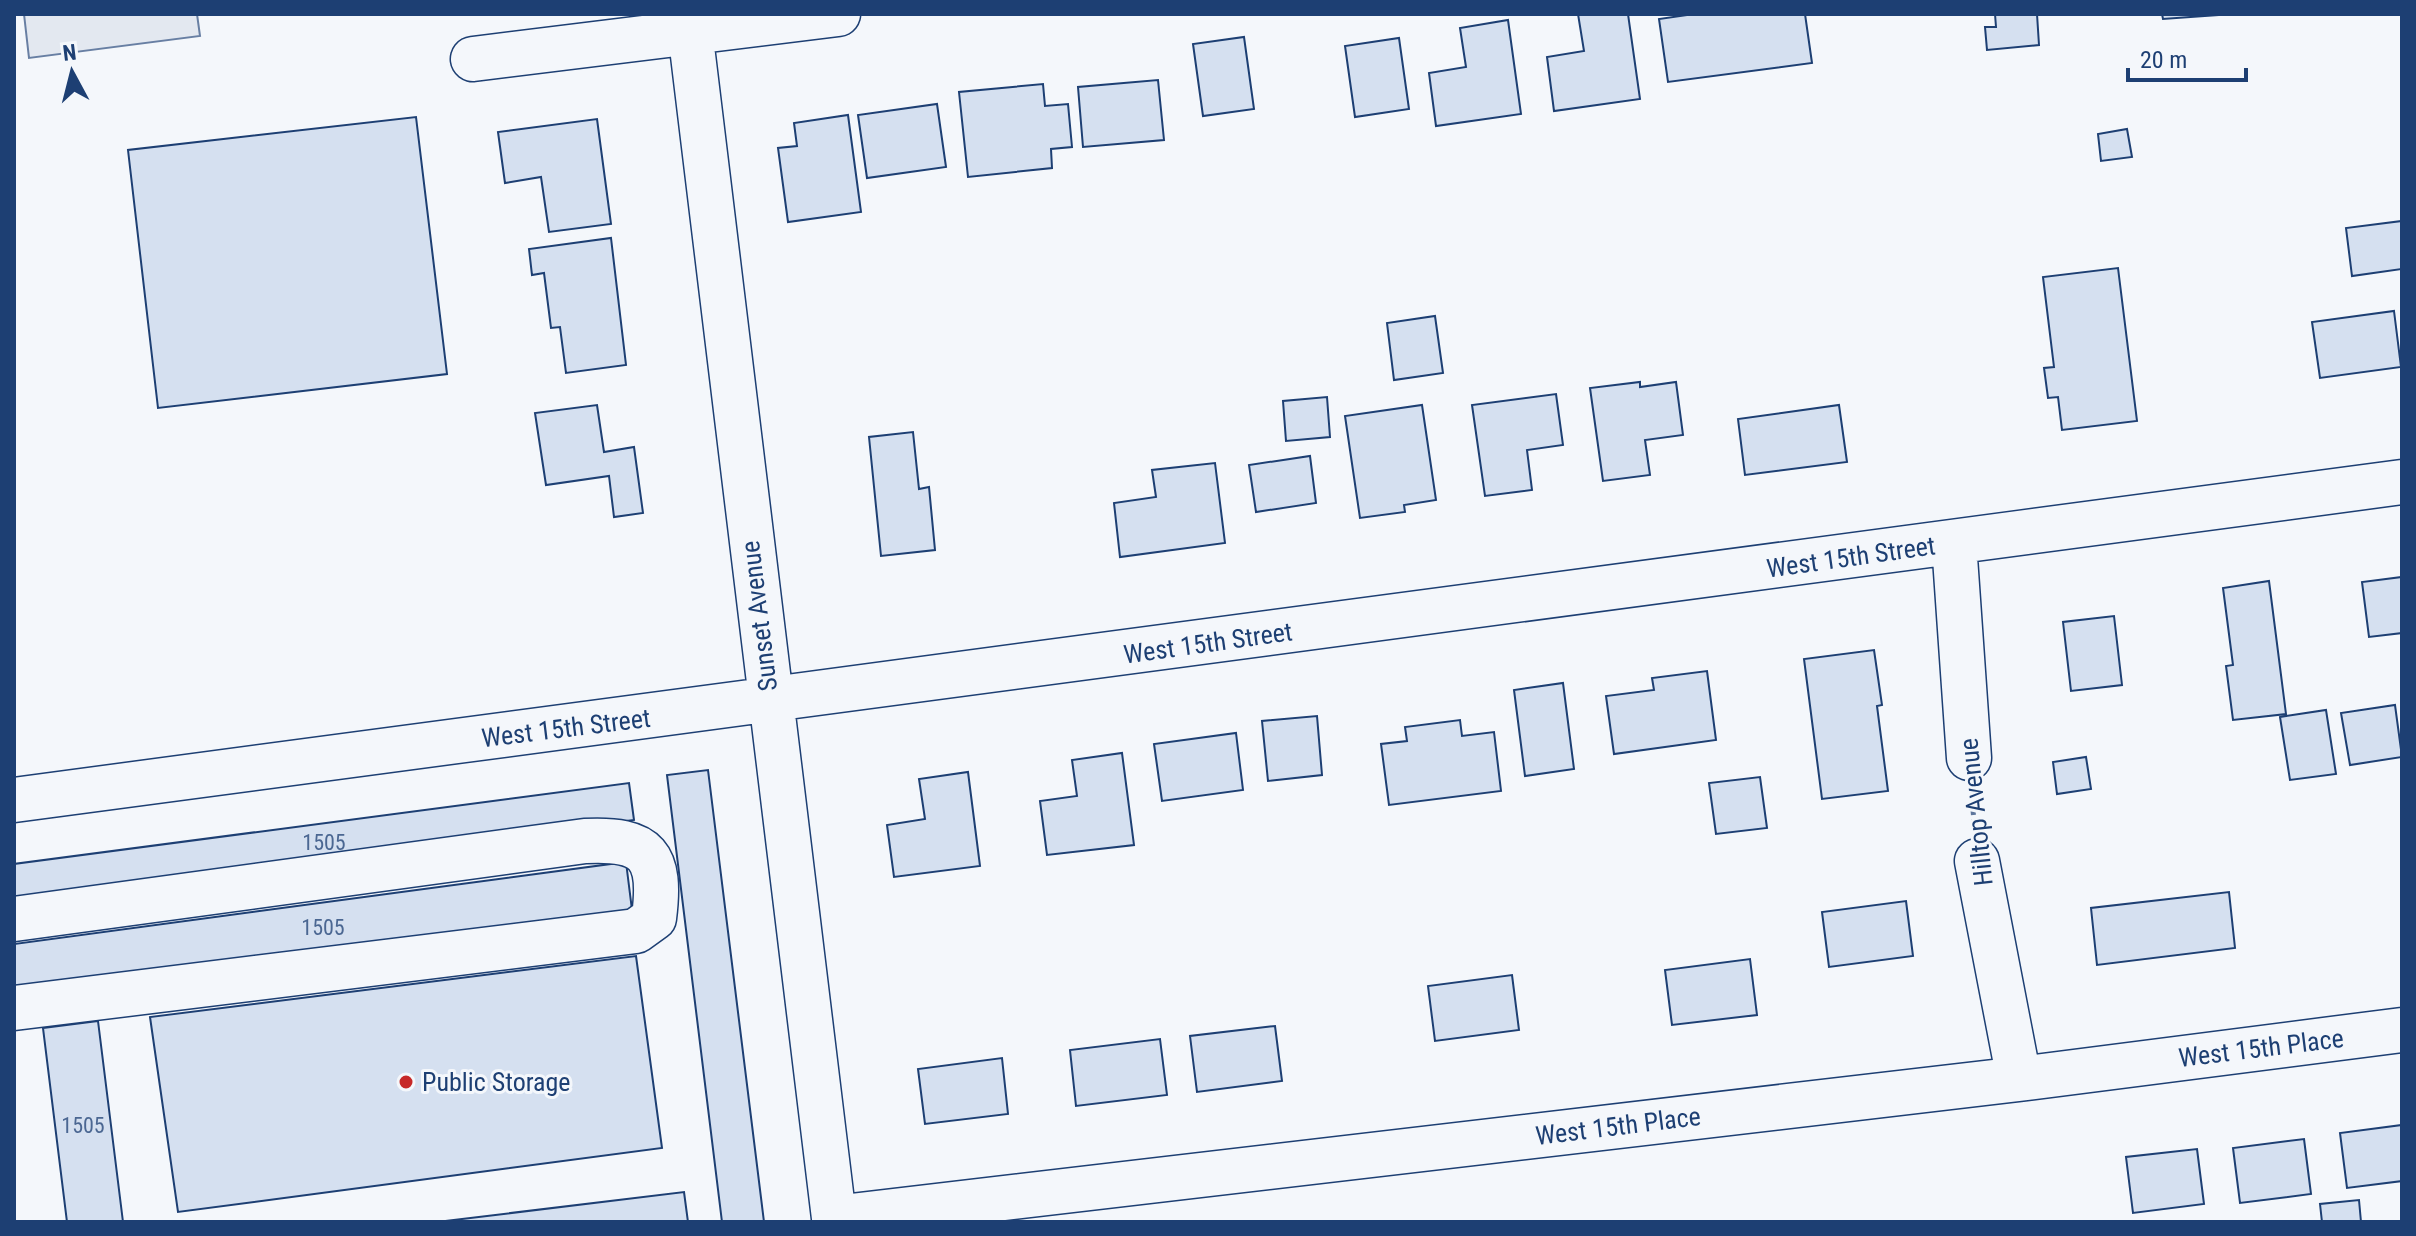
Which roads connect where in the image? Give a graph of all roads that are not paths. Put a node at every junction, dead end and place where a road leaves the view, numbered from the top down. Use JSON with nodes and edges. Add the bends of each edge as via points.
{"nodes":[{"id":1,"x":838,"y":14,"type":"edge"},
{"id":2,"x":689,"y":23,"type":"edge"},
{"id":3,"x":473,"y":59,"type":"dead end"},
{"id":4,"x":2402,"y":482,"type":"edge"},
{"id":5,"x":1954,"y":543,"type":"junction"},
{"id":6,"x":770,"y":702,"type":"junction"},
{"id":7,"x":1969,"y":758,"type":"road end"},
{"id":8,"x":14,"y":800,"type":"edge"},
{"id":9,"x":1977,"y":861,"type":"road end"},
{"id":10,"x":14,"y":919,"type":"edge"},
{"id":11,"x":14,"y":1008,"type":"edge"},
{"id":12,"x":2402,"y":1030,"type":"edge"},
{"id":13,"x":2019,"y":1079,"type":"junction"},
{"id":14,"x":834,"y":1218,"type":"joint"}],
"edges":[{"from":1,"to":2,"type":"street"},
{"from":2,"to":3,"type":"street"},
{"from":2,"to":6,"type":"street","name":"Sunset Avenue"},
{"from":4,"to":5,"type":"street","name":"West 15th Street"},
{"from":5,"to":6,"type":"street","name":"West 15th Street"},
{"from":5,"to":7,"type":"street","name":"Hilltop Avenue"},
{"from":6,"to":8,"type":"street","name":"West 15th Street"},
{"from":6,"to":14,"type":"street","name":"Sunset Avenue"},
{"from":9,"to":13,"type":"street","name":"Hilltop Avenue"},
{"from":10,"to":11,"type":"street","via":[[615,839],[641,847],[653,864],[656,897],[654,918],[636,931]]},
{"from":12,"to":13,"type":"street","name":"West 15th Place"},
{"from":13,"to":14,"type":"street","name":"West 15th Place"}]}
